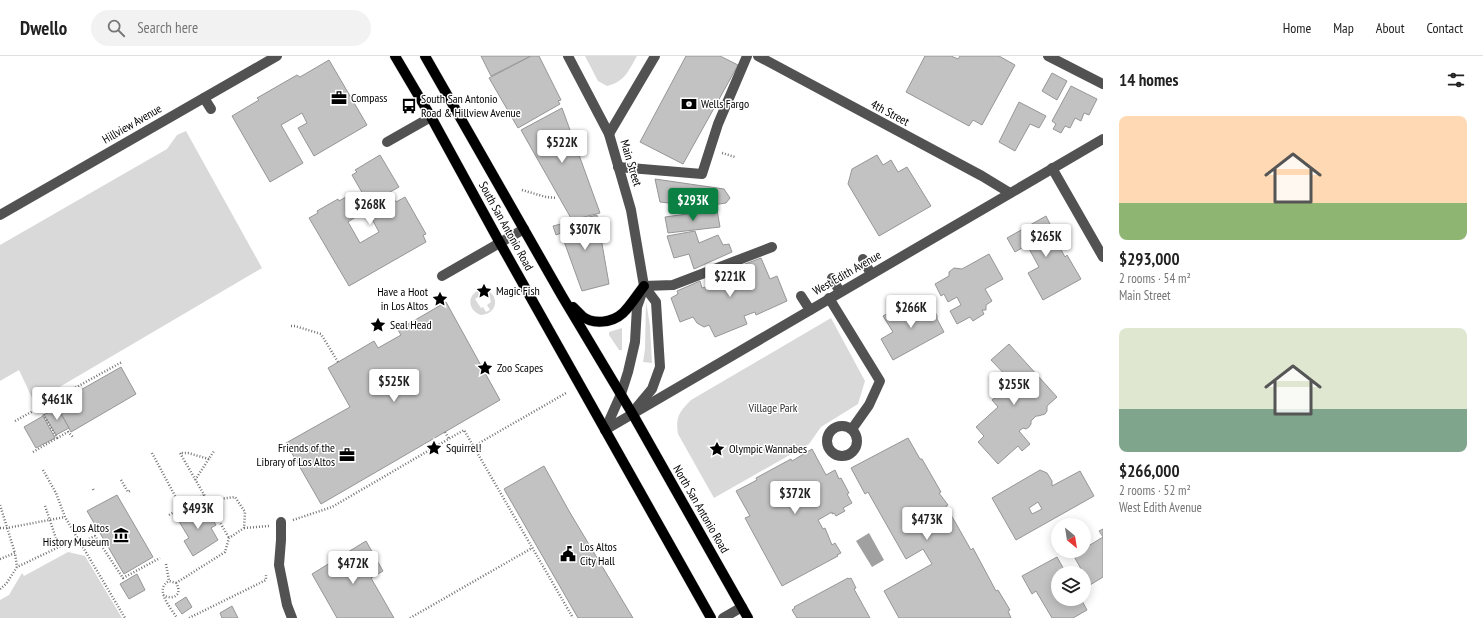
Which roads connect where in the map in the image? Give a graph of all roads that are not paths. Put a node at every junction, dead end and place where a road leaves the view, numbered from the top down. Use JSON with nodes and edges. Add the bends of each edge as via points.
{"nodes":[{"id":1,"x":277,"y":56,"type":"edge"},
{"id":2,"x":394,"y":56,"type":"edge"},
{"id":3,"x":425,"y":56,"type":"edge"},
{"id":4,"x":568,"y":56,"type":"edge"},
{"id":5,"x":655,"y":56,"type":"edge"},
{"id":6,"x":747,"y":56,"type":"edge"},
{"id":7,"x":758,"y":56,"type":"edge"},
{"id":8,"x":1048,"y":56,"type":"edge"},
{"id":9,"x":1103,"y":84,"type":"edge"},
{"id":10,"x":204,"y":98,"type":"junction"},
{"id":11,"x":211,"y":109,"type":"dead end"},
{"id":12,"x":431,"y":117,"type":"junction"},
{"id":13,"x":609,"y":134,"type":"junction"},
{"id":14,"x":1103,"y":139,"type":"edge"},
{"id":15,"x":387,"y":142,"type":"dead end"},
{"id":16,"x":618,"y":167,"type":"junction"},
{"id":17,"x":1052,"y":168,"type":"junction"},
{"id":18,"x":1010,"y":193,"type":"junction"},
{"id":19,"x":0,"y":215,"type":"edge"},
{"id":20,"x":524,"y":229,"type":"junction"},
{"id":21,"x":500,"y":243,"type":"junction"},
{"id":22,"x":772,"y":246,"type":"dead end"},
{"id":23,"x":1103,"y":257,"type":"edge"},
{"id":24,"x":863,"y":259,"type":"dead end"},
{"id":25,"x":871,"y":274,"type":"junction"},
{"id":26,"x":442,"y":276,"type":"dead end"},
{"id":27,"x":832,"y":278,"type":"dead end"},
{"id":28,"x":644,"y":286,"type":"junction"},
{"id":29,"x":840,"y":292,"type":"junction"},
{"id":30,"x":562,"y":296,"type":"junction"},
{"id":31,"x":801,"y":296,"type":"dead end"},
{"id":32,"x":829,"y":298,"type":"junction"},
{"id":33,"x":810,"y":310,"type":"junction"},
{"id":34,"x":621,"y":394,"type":"junction"},
{"id":35,"x":632,"y":413,"type":"junction"},
{"id":36,"x":852,"y":429,"type":"dead end"},
{"id":37,"x":605,"y":430,"type":"junction"},
{"id":38,"x":281,"y":522,"type":"road end"},
{"id":39,"x":742,"y":607,"type":"junction"},
{"id":40,"x":292,"y":618,"type":"edge"},
{"id":41,"x":711,"y":618,"type":"edge"},
{"id":42,"x":723,"y":618,"type":"edge"},
{"id":43,"x":748,"y":618,"type":"edge"}],
"edges":[{"from":1,"to":10,"type":"street","name":"Hillview Avenue"},
{"from":2,"to":12,"type":"main road","name":"South San Antonio Road"},
{"from":3,"to":20,"type":"main road","name":"South San Antonio Road"},
{"from":4,"to":13,"type":"street","name":"Main Street"},
{"from":5,"to":13,"type":"street"},
{"from":6,"to":16,"type":"street","via":[[718,124],[702,174]]},
{"from":7,"to":18,"type":"street","name":"4th Street"},
{"from":8,"to":9,"type":"street"},
{"from":10,"to":11,"type":"street"},
{"from":10,"to":19,"type":"street","name":"Hillview Avenue"},
{"from":12,"to":15,"type":"street"},
{"from":12,"to":21,"type":"main road","name":"South San Antonio Road"},
{"from":13,"to":16,"type":"street","name":"Main Street"},
{"from":14,"to":17,"type":"street","name":"West Edith Avenue"},
{"from":16,"to":28,"type":"street","name":"Main Street","via":[[631,210]]},
{"from":17,"to":18,"type":"street","name":"West Edith Avenue"},
{"from":17,"to":23,"type":"street"},
{"from":18,"to":25,"type":"street","name":"West Edith Avenue"},
{"from":20,"to":21,"type":"street"},
{"from":20,"to":30,"type":"main road","name":"South San Antonio Road"},
{"from":21,"to":26,"type":"street"},
{"from":21,"to":37,"type":"main road","name":"South San Antonio Road"},
{"from":22,"to":28,"type":"street","via":[[673,285]]},
{"from":24,"to":25,"type":"street"},
{"from":25,"to":29,"type":"street","name":"West Edith Avenue"},
{"from":27,"to":29,"type":"street"},
{"from":28,"to":30,"type":"main road","via":[[622,314],[607,321],[590,320],[582,316]]},
{"from":28,"to":34,"type":"street","name":"Main Street","via":[[637,306],[634,342]]},
{"from":28,"to":35,"type":"street","name":"Main Street","via":[[656,302],[660,367],[652,389]]},
{"from":29,"to":32,"type":"street","name":"West Edith Avenue"},
{"from":30,"to":34,"type":"main road","name":"South San Antonio Road"},
{"from":31,"to":33,"type":"street"},
{"from":32,"to":33,"type":"street","name":"West Edith Avenue"},
{"from":32,"to":36,"type":"street","via":[[880,381],[869,405]]},
{"from":33,"to":35,"type":"street","name":"West Edith Avenue"},
{"from":34,"to":35,"type":"main road","name":"South San Antonio Road"},
{"from":34,"to":37,"type":"street","name":"Main Street"},
{"from":35,"to":37,"type":"street","name":"West Edith Avenue"},
{"from":35,"to":39,"type":"main road","name":"North San Antonio Road"},
{"from":37,"to":41,"type":"main road"},
{"from":38,"to":40,"type":"street","via":[[279,565]]},
{"from":39,"to":42,"type":"street"},
{"from":39,"to":43,"type":"main road","name":"North San Antonio Road"}]}
